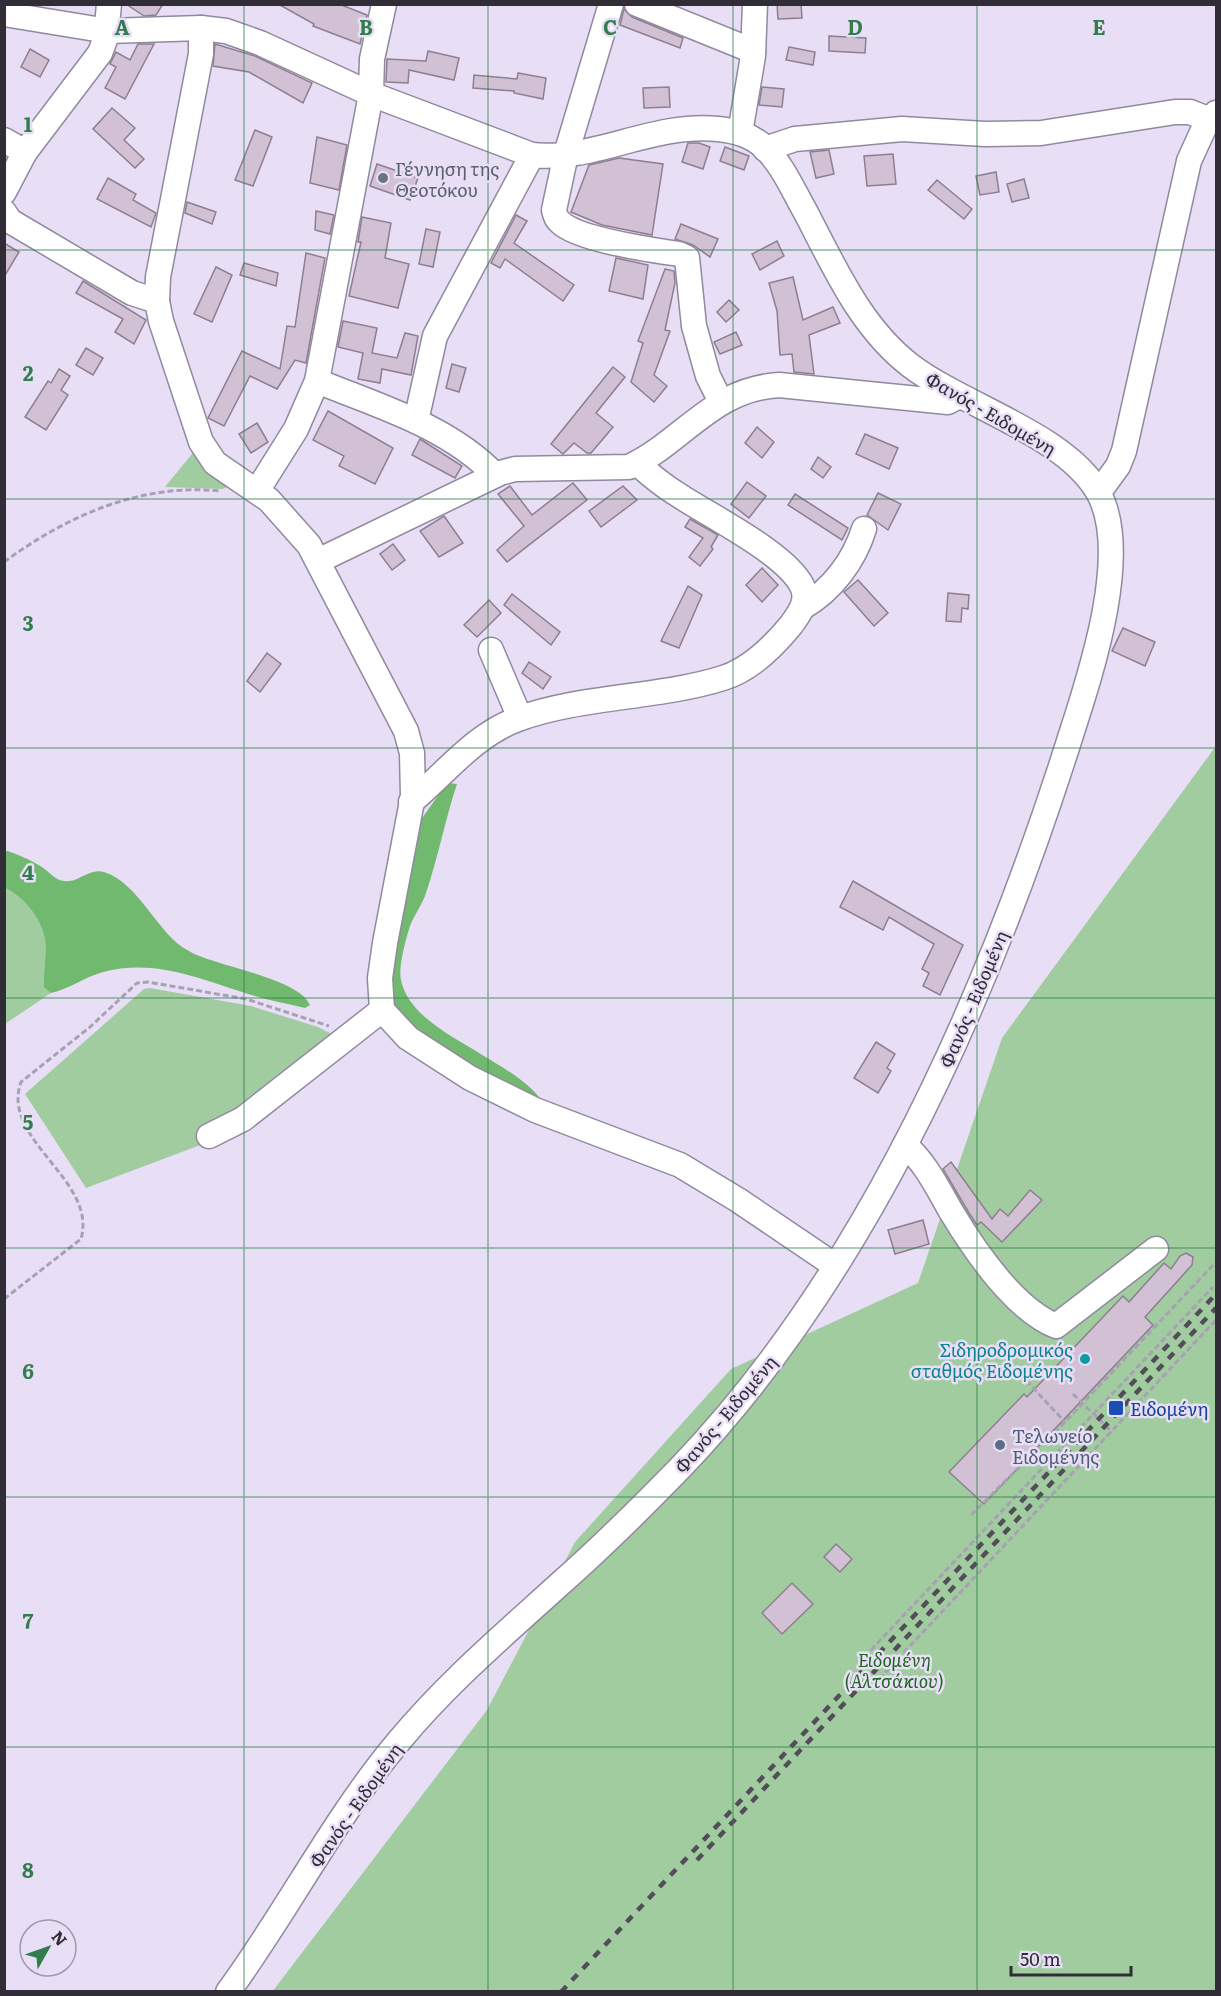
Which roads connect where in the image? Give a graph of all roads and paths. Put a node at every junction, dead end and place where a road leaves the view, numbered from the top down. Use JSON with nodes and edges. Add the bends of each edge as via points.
{"nodes":[{"id":1,"x":109,"y":4,"type":"edge"},
{"id":2,"x":384,"y":4,"type":"edge"},
{"id":3,"x":611,"y":4,"type":"edge"},
{"id":4,"x":637,"y":4,"type":"edge"},
{"id":5,"x":756,"y":4,"type":"edge"},
{"id":6,"x":4,"y":14,"type":"edge"},
{"id":7,"x":201,"y":28,"type":"junction"},
{"id":8,"x":106,"y":31,"type":"junction"},
{"id":9,"x":753,"y":51,"type":"junction"},
{"id":10,"x":371,"y":94,"type":"junction"},
{"id":11,"x":1214,"y":117,"type":"edge"},
{"id":12,"x":740,"y":133,"type":"junction"},
{"id":13,"x":4,"y":140,"type":"edge"},
{"id":14,"x":765,"y":149,"type":"junction"},
{"id":15,"x":26,"y":152,"type":"junction"},
{"id":16,"x":548,"y":155,"type":"junction"},
{"id":17,"x":4,"y":192,"type":"edge"},
{"id":18,"x":4,"y":212,"type":"edge"},
{"id":19,"x":157,"y":301,"type":"junction"},
{"id":20,"x":317,"y":381,"type":"junction"},
{"id":21,"x":958,"y":396,"type":"junction"},
{"id":22,"x":721,"y":402,"type":"junction"},
{"id":23,"x":416,"y":421,"type":"junction"},
{"id":24,"x":636,"y":464,"type":"junction"},
{"id":25,"x":495,"y":475,"type":"junction"},
{"id":26,"x":257,"y":490,"type":"junction"},
{"id":27,"x":225,"y":492,"type":"dead end"},
{"id":28,"x":1099,"y":492,"type":"junction"},
{"id":29,"x":864,"y":529,"type":"dead end"},
{"id":30,"x":320,"y":560,"type":"junction"},
{"id":31,"x":4,"y":562,"type":"edge"},
{"id":32,"x":802,"y":607,"type":"junction"},
{"id":33,"x":491,"y":651,"type":"dead end"},
{"id":34,"x":520,"y":718,"type":"junction"},
{"id":35,"x":411,"y":802,"type":"junction"},
{"id":36,"x":382,"y":1010,"type":"junction"},
{"id":37,"x":347,"y":1034,"type":"junction"},
{"id":38,"x":209,"y":1136,"type":"dead end"},
{"id":39,"x":905,"y":1145,"type":"junction"},
{"id":40,"x":1156,"y":1249,"type":"dead end"},
{"id":41,"x":1216,"y":1262,"type":"edge"},
{"id":42,"x":834,"y":1266,"type":"junction"},
{"id":43,"x":1213,"y":1287,"type":"dead end"},
{"id":44,"x":4,"y":1299,"type":"edge"},
{"id":45,"x":1216,"y":1320,"type":"edge"},
{"id":46,"x":1020,"y":1374,"type":"dead end"},
{"id":47,"x":1073,"y":1395,"type":"dead end"},
{"id":48,"x":1082,"y":1404,"type":"junction"},
{"id":49,"x":1093,"y":1414,"type":"junction"},
{"id":50,"x":1065,"y":1422,"type":"junction"},
{"id":51,"x":1112,"y":1432,"type":"junction"},
{"id":52,"x":971,"y":1515,"type":"dead end"},
{"id":53,"x":871,"y":1650,"type":"dead end"},
{"id":54,"x":879,"y":1679,"type":"dead end"},
{"id":55,"x":228,"y":1992,"type":"edge"}],
"edges":[{"from":1,"to":8,"type":"street"},
{"from":2,"to":10,"type":"street","via":[[372,59]]},
{"from":3,"to":16,"type":"street"},
{"from":4,"to":9,"type":"street"},
{"from":5,"to":9,"type":"street"},
{"from":6,"to":8,"type":"street"},
{"from":7,"to":8,"type":"street"},
{"from":7,"to":10,"type":"street","via":[[238,35]]},
{"from":7,"to":19,"type":"street","via":[[201,54],[170,210]]},
{"from":8,"to":15,"type":"street","via":[[95,61]]},
{"from":9,"to":12,"type":"street"},
{"from":10,"to":16,"type":"street"},
{"from":10,"to":20,"type":"street"},
{"from":11,"to":14,"type":"street","via":[[1175,112],[1041,133],[902,129],[795,139]]},
{"from":11,"to":28,"type":"street","via":[[1204,128],[1189,161],[1124,451]]},
{"from":12,"to":14,"type":"street","name":"Φανός - Ειδομένη"},
{"from":12,"to":16,"type":"street","name":"Φανός - Ειδομένη","via":[[712,128],[667,131]]},
{"from":13,"to":15,"type":"street"},
{"from":14,"to":21,"type":"street","name":"Φανός - Ειδομένη","via":[[783,172],[845,287],[867,319],[905,362]]},
{"from":15,"to":17,"type":"street"},
{"from":16,"to":22,"type":"street","via":[[554,210],[561,224],[614,242],[687,258],[694,326],[708,376]]},
{"from":16,"to":23,"type":"street","via":[[435,336]]},
{"from":18,"to":19,"type":"street","via":[[10,221],[132,293]]},
{"from":19,"to":26,"type":"street","via":[[201,442],[215,463]]},
{"from":20,"to":23,"type":"street"},
{"from":20,"to":26,"type":"street","via":[[296,429]]},
{"from":21,"to":22,"type":"street","via":[[940,402],[779,385],[752,388]]},
{"from":21,"to":28,"type":"street","name":"Φανός - Ειδομένη","via":[[1047,444],[1076,465]]},
{"from":22,"to":24,"type":"street"},
{"from":23,"to":25,"type":"street","via":[[480,459]]},
{"from":24,"to":25,"type":"street","via":[[616,469],[515,469]]},
{"from":24,"to":32,"type":"street","via":[[780,562],[801,584],[805,599]]},
{"from":25,"to":30,"type":"street"},
{"from":26,"to":30,"type":"street","via":[[284,514]]},
{"from":27,"to":31,"type":"path","via":[[164,492],[102,506],[63,523]]},
{"from":28,"to":39,"type":"street","name":"Φανός - Ειδομένη","via":[[1107,512],[1112,547],[1088,682],[1006,918],[935,1089]]},
{"from":29,"to":32,"type":"street","via":[[844,569],[814,601]]},
{"from":30,"to":35,"type":"street","via":[[406,731],[414,772]]},
{"from":32,"to":34,"type":"street","via":[[775,642],[738,672],[724,678]]},
{"from":33,"to":34,"type":"street"},
{"from":34,"to":35,"type":"street","via":[[475,743]]},
{"from":35,"to":36,"type":"street","via":[[380,978]]},
{"from":36,"to":37,"type":"street"},
{"from":36,"to":42,"type":"street","via":[[408,1038],[470,1078],[535,1110],[680,1165]]},
{"from":37,"to":38,"type":"street","via":[[243,1119]]},
{"from":37,"to":44,"type":"path","via":[[246,999],[137,983],[16,1090],[22,1127],[82,1211],[83,1230],[81,1239]]},
{"from":39,"to":40,"type":"street","via":[[922,1162],[963,1231],[992,1270],[1045,1322],[1056,1326]]},
{"from":39,"to":42,"type":"street","name":"Φανός - Ειδομένη"},
{"from":41,"to":48,"type":"path"},
{"from":42,"to":55,"type":"street","name":"Φανός - Ειδομένη","via":[[749,1389],[682,1466],[457,1679],[404,1735],[356,1799]]},
{"from":43,"to":49,"type":"path"},
{"from":45,"to":51,"type":"path"},
{"from":46,"to":50,"type":"path"},
{"from":47,"to":48,"type":"path"},
{"from":48,"to":49,"type":"path"},
{"from":48,"to":50,"type":"path"},
{"from":49,"to":51,"type":"path"},
{"from":49,"to":53,"type":"path"},
{"from":50,"to":52,"type":"path"},
{"from":51,"to":54,"type":"path"}]}
